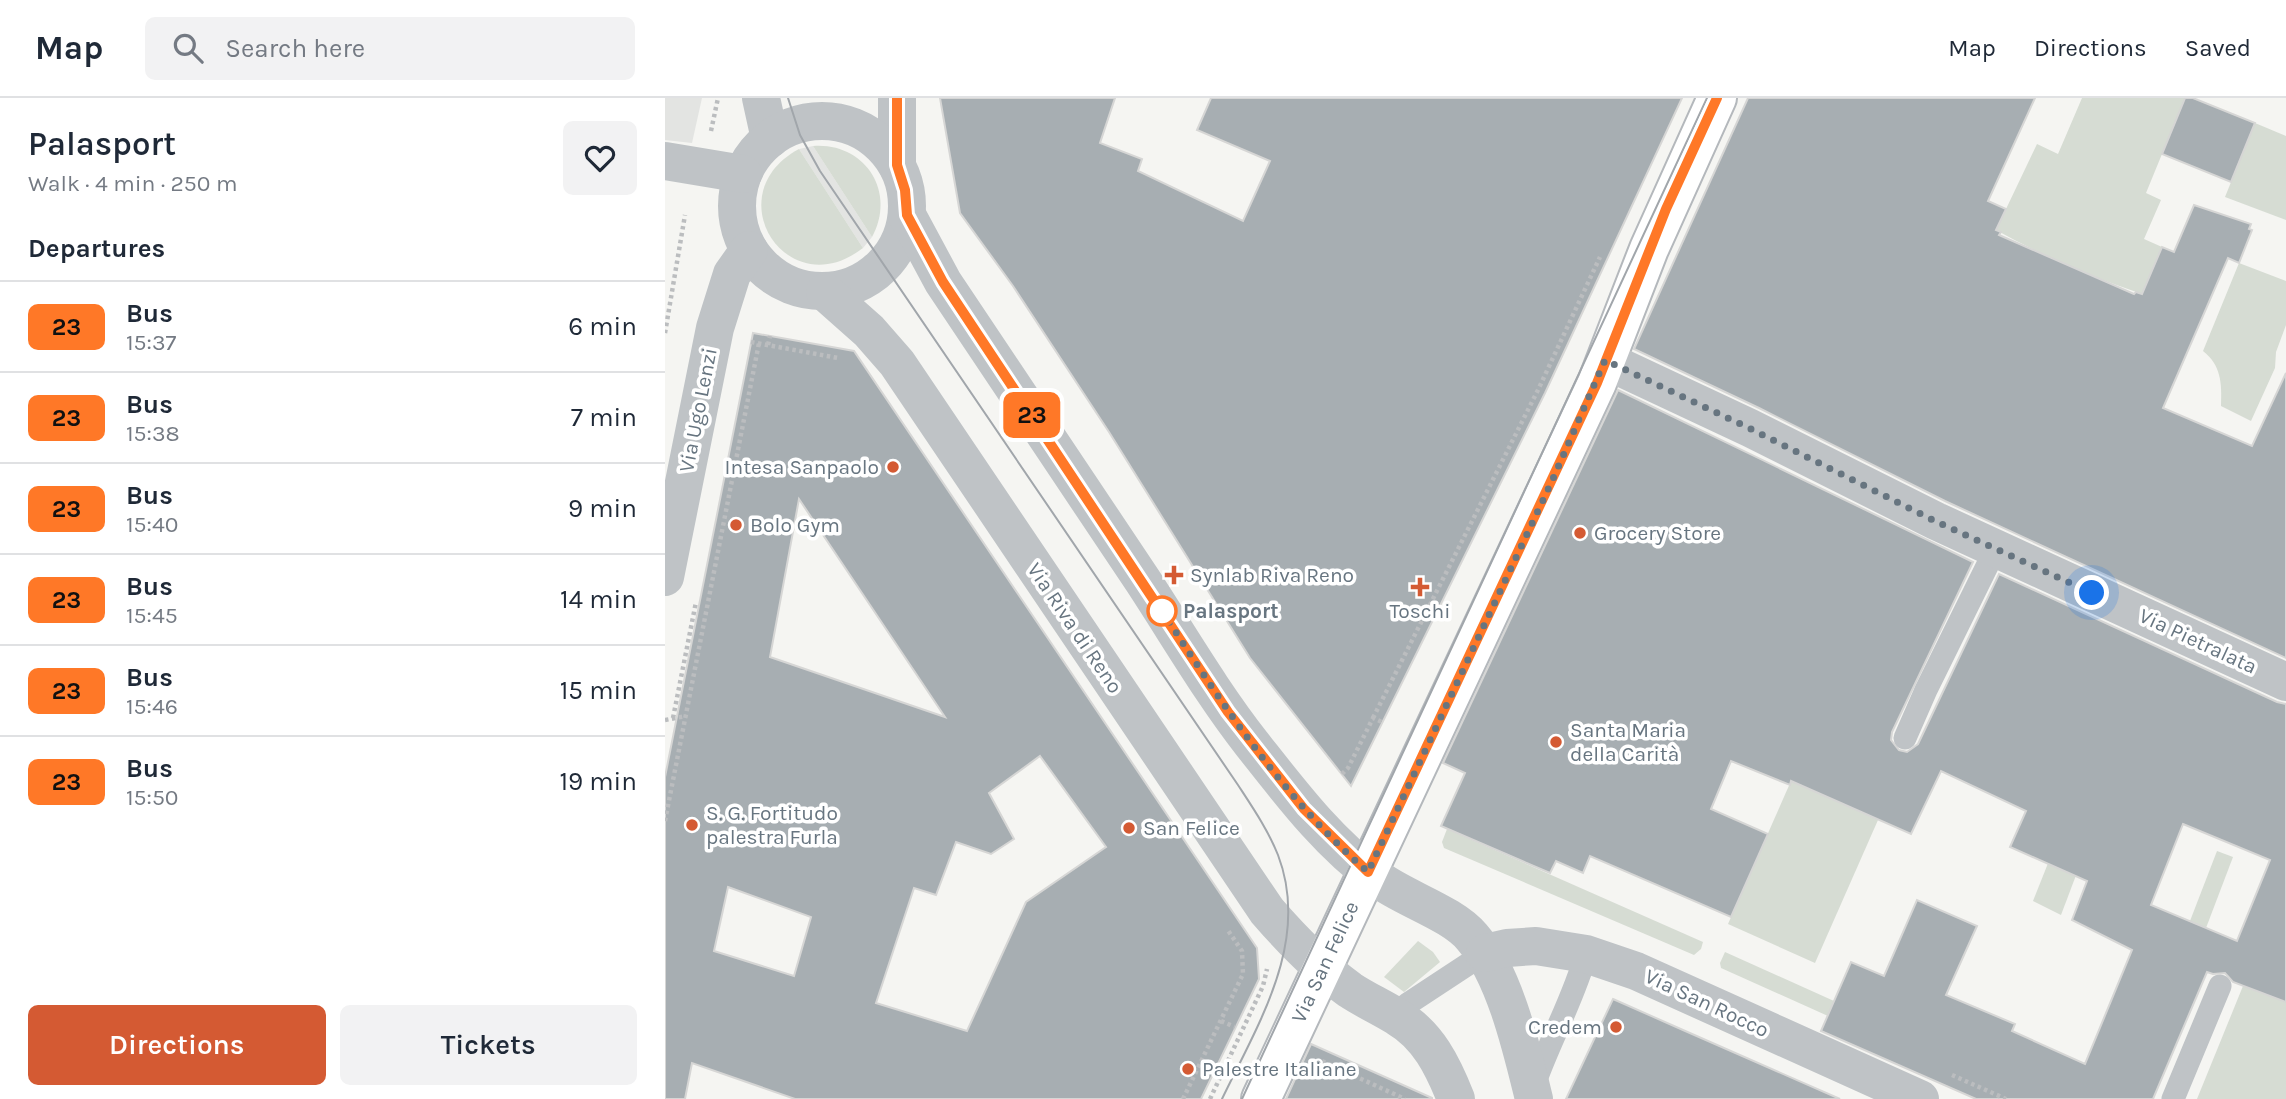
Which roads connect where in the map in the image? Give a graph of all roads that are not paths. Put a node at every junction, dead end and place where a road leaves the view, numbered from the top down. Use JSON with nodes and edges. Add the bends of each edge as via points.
{"nodes":[{"id":1,"x":761,"y":98,"type":"edge"},
{"id":2,"x":897,"y":98,"type":"edge"},
{"id":3,"x":1717,"y":98,"type":"edge"},
{"id":4,"x":770,"y":139,"type":"junction"},
{"id":5,"x":665,"y":161,"type":"edge"},
{"id":6,"x":897,"y":165,"type":"junction"},
{"id":7,"x":743,"y":174,"type":"junction"},
{"id":8,"x":907,"y":215,"type":"junction"},
{"id":9,"x":749,"y":250,"type":"junction"},
{"id":10,"x":825,"y":292,"type":"junction"},
{"id":11,"x":1605,"y":360,"type":"junction"},
{"id":12,"x":1996,"y":548,"type":"junction"},
{"id":13,"x":665,"y":577,"type":"edge"},
{"id":14,"x":2286,"y":682,"type":"edge"},
{"id":15,"x":1905,"y":738,"type":"dead end"},
{"id":16,"x":1368,"y":872,"type":"junction"},
{"id":17,"x":1485,"y":953,"type":"junction"},
{"id":18,"x":1585,"y":954,"type":"junction"},
{"id":19,"x":1322,"y":968,"type":"junction"},
{"id":20,"x":2220,"y":986,"type":"dead end"},
{"id":21,"x":1394,"y":1015,"type":"junction"},
{"id":22,"x":1533,"y":1095,"type":"edge"},
{"id":23,"x":1261,"y":1099,"type":"edge"},
{"id":24,"x":1456,"y":1099,"type":"edge"},
{"id":25,"x":1920,"y":1099,"type":"edge"},
{"id":26,"x":2173,"y":1099,"type":"edge"}],
"edges":[{"from":1,"to":4,"type":"street"},
{"from":2,"to":6,"type":"street"},
{"from":3,"to":11,"type":"street","name":"Via San Felice"},
{"from":4,"to":6,"type":"street","via":[[807,122],[831,121],[874,139]]},
{"from":4,"to":7,"type":"street"},
{"from":5,"to":7,"type":"street"},
{"from":6,"to":8,"type":"street"},
{"from":7,"to":9,"type":"street","via":[[737,205]]},
{"from":8,"to":10,"type":"street","via":[[895,250],[876,273],[846,288]]},
{"from":8,"to":16,"type":"street","via":[[943,282],[1228,712],[1304,809]]},
{"from":9,"to":10,"type":"street","via":[[781,281]]},
{"from":9,"to":13,"type":"street","name":"Via Ugo Lenzi","via":[[732,274],[715,328]]},
{"from":10,"to":19,"type":"street","name":"Via Riva di Reno","via":[[870,331],[897,363],[1257,898]]},
{"from":11,"to":12,"type":"street","name":"Via Pietralata"},
{"from":11,"to":16,"type":"street","name":"Via San Felice"},
{"from":12,"to":14,"type":"street","name":"Via Pietralata"},
{"from":12,"to":15,"type":"lane"},
{"from":16,"to":17,"type":"street","via":[[1457,923]]},
{"from":16,"to":19,"type":"street","name":"Via San Felice"},
{"from":17,"to":18,"type":"street","name":"Via San Rocco","via":[[1524,946]]},
{"from":17,"to":21,"type":"lane"},
{"from":17,"to":22,"type":"street","via":[[1508,1005]]},
{"from":18,"to":22,"type":"lane"},
{"from":18,"to":25,"type":"street","name":"Via San Rocco","via":[[1636,971]]},
{"from":19,"to":21,"type":"street","name":"Via Riva di Reno"},
{"from":19,"to":23,"type":"street","name":"Via San Felice"},
{"from":20,"to":26,"type":"lane"},
{"from":21,"to":24,"type":"street","name":"Via Riva di Reno","via":[[1424,1038]]}]}
